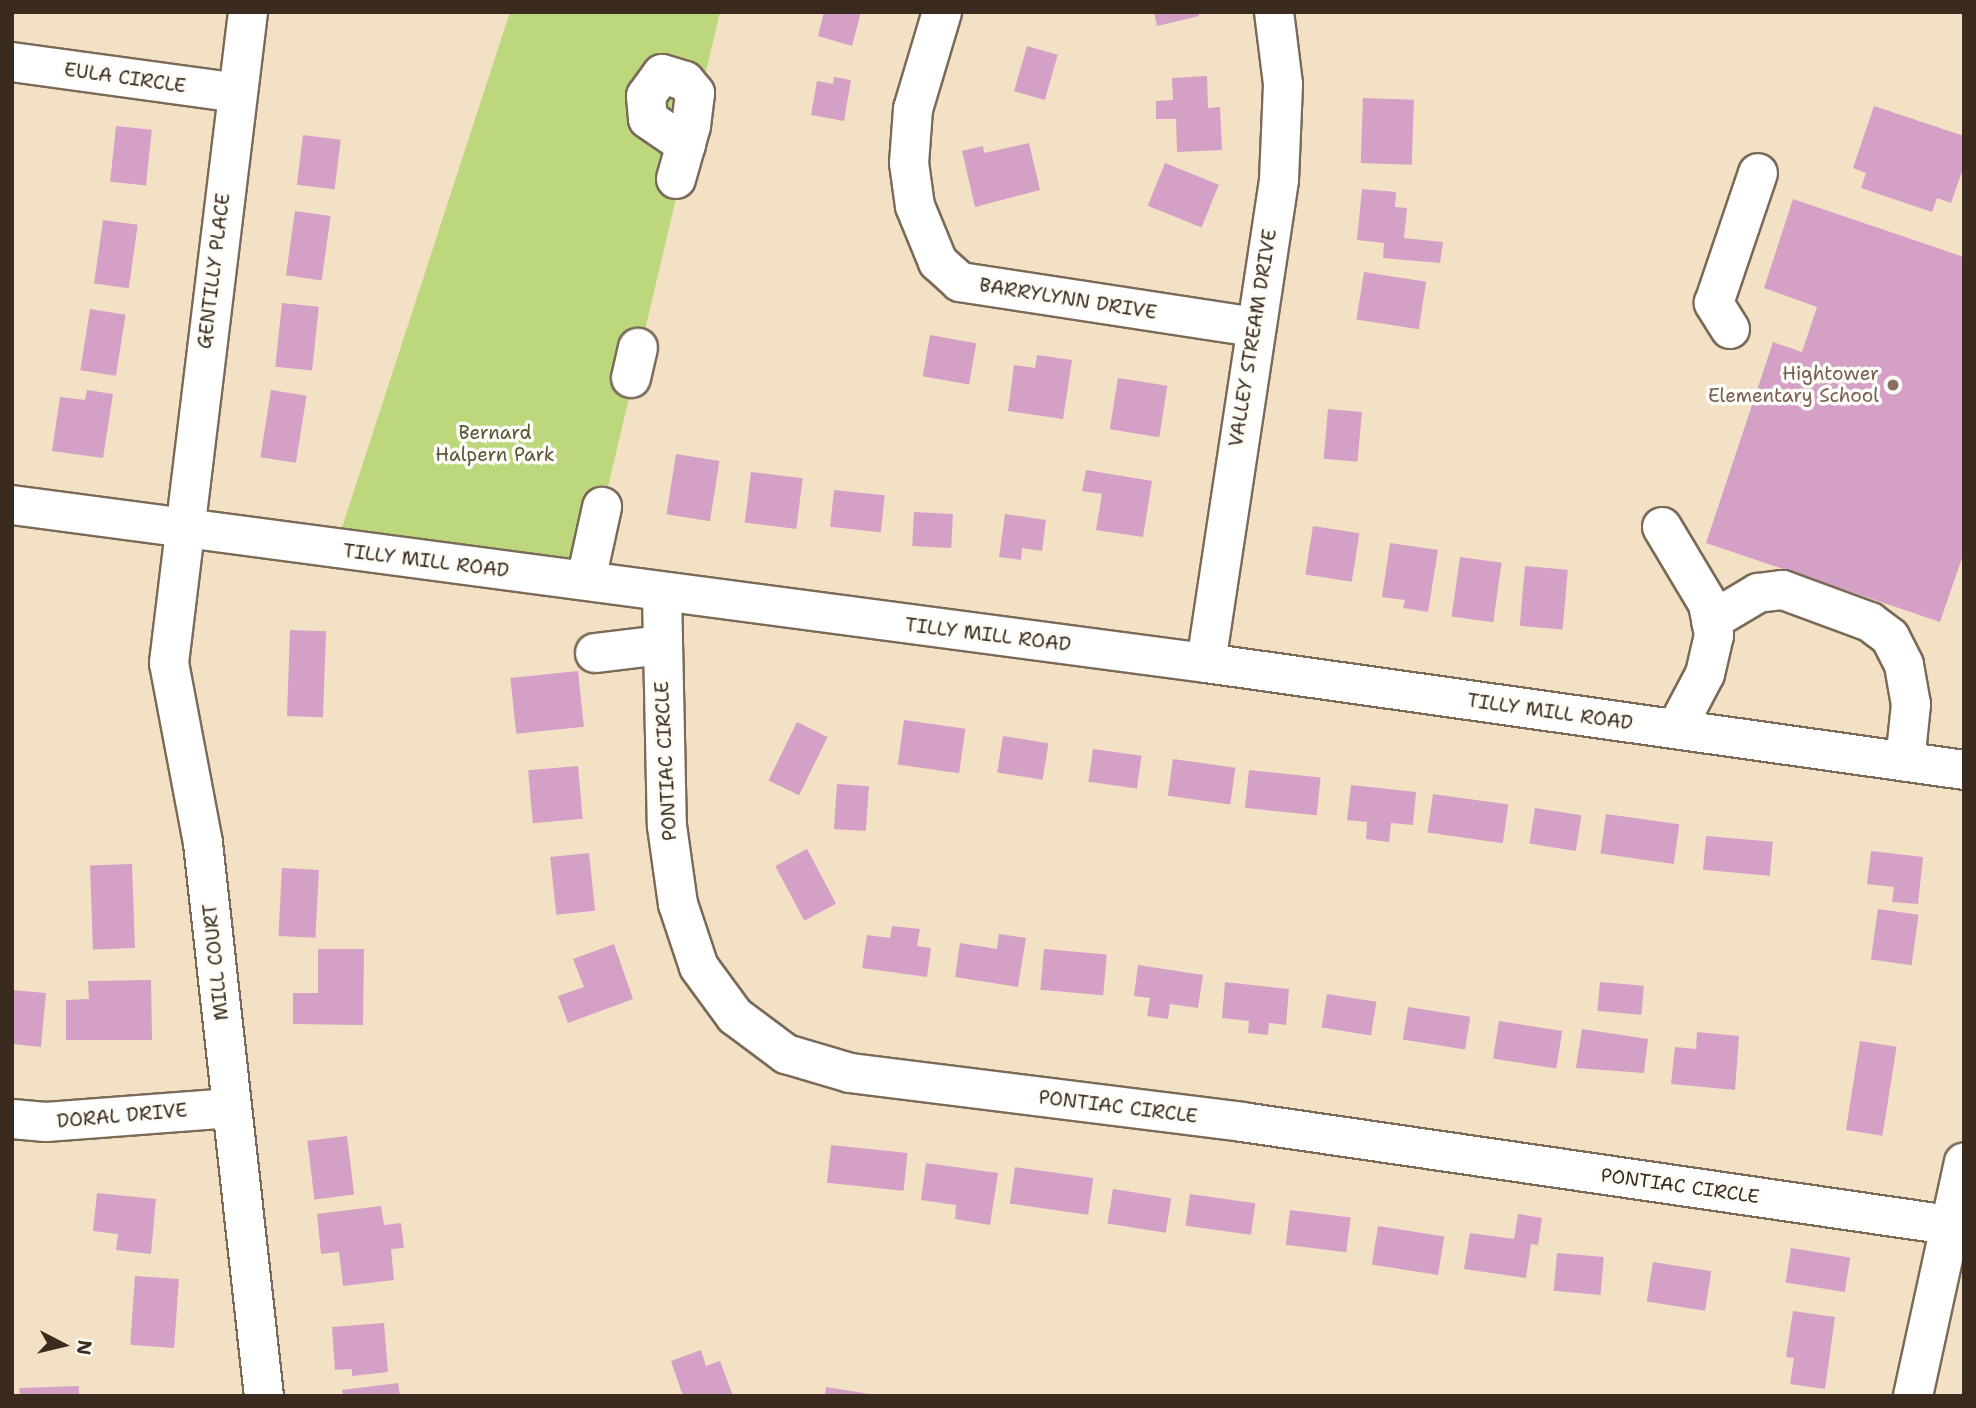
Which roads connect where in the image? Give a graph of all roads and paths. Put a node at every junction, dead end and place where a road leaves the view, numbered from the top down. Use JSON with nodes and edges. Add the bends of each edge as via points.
{"nodes":[{"id":1,"x":248,"y":12,"type":"edge"},
{"id":2,"x":942,"y":12,"type":"edge"},
{"id":3,"x":1274,"y":12,"type":"edge"},
{"id":4,"x":12,"y":62,"type":"edge"},
{"id":5,"x":237,"y":93,"type":"junction"},
{"id":6,"x":1758,"y":173,"type":"dead end"},
{"id":7,"x":1253,"y":327,"type":"junction"},
{"id":8,"x":1730,"y":329,"type":"dead end"},
{"id":9,"x":12,"y":505,"type":"edge"},
{"id":10,"x":602,"y":507,"type":"dead end"},
{"id":11,"x":1662,"y":527,"type":"dead end"},
{"id":12,"x":182,"y":531,"type":"junction"},
{"id":13,"x":586,"y":580,"type":"junction"},
{"id":14,"x":662,"y":594,"type":"junction"},
{"id":15,"x":1711,"y":621,"type":"junction"},
{"id":16,"x":661,"y":645,"type":"junction"},
{"id":17,"x":595,"y":653,"type":"dead end"},
{"id":18,"x":1206,"y":663,"type":"junction"},
{"id":19,"x":1676,"y":729,"type":"junction"},
{"id":20,"x":1905,"y":762,"type":"junction"},
{"id":21,"x":1964,"y":770,"type":"edge"},
{"id":22,"x":231,"y":1108,"type":"junction"},
{"id":23,"x":12,"y":1119,"type":"edge"},
{"id":24,"x":1964,"y":1161,"type":"edge"},
{"id":25,"x":1949,"y":1224,"type":"junction"},
{"id":26,"x":264,"y":1396,"type":"edge"},
{"id":27,"x":1913,"y":1396,"type":"edge"}],
"edges":[{"from":1,"to":5,"type":"street","name":"GENTILLY PLACE"},
{"from":2,"to":7,"type":"street","name":"BARRYLYNN DRIVE","via":[[913,109],[909,163],[915,206],[938,262],[960,282]]},
{"from":3,"to":7,"type":"street","name":"VALLEY STREAM DRIVE","via":[[1283,84],[1279,180]]},
{"from":4,"to":5,"type":"street","name":"EULA CIRCLE"},
{"from":5,"to":12,"type":"street","name":"GENTILLY PLACE"},
{"from":6,"to":8,"type":"street","via":[[1714,303]]},
{"from":7,"to":18,"type":"street","name":"VALLEY STREAM DRIVE"},
{"from":9,"to":12,"type":"street","name":"TILLY MILL ROAD"},
{"from":10,"to":13,"type":"street"},
{"from":11,"to":15,"type":"street","via":[[1707,604]]},
{"from":12,"to":13,"type":"street","name":"TILLY MILL ROAD"},
{"from":12,"to":22,"type":"street","name":"MILL COURT","via":[[169,663],[203,843]]},
{"from":13,"to":14,"type":"street","name":"TILLY MILL ROAD"},
{"from":14,"to":16,"type":"street","name":"PONTIAC CIRCLE"},
{"from":14,"to":18,"type":"street","name":"TILLY MILL ROAD"},
{"from":15,"to":19,"type":"street","via":[[1714,635],[1705,674]]},
{"from":15,"to":20,"type":"street","via":[[1758,593],[1783,590],[1870,622],[1890,638],[1904,665],[1911,704]]},
{"from":16,"to":17,"type":"street"},
{"from":16,"to":25,"type":"street","name":"PONTIAC CIRCLE","via":[[667,826],[678,904],[699,967],[735,1016],[786,1054],[850,1073],[1241,1122]]},
{"from":18,"to":19,"type":"street","name":"TILLY MILL ROAD"},
{"from":19,"to":20,"type":"street","name":"TILLY MILL ROAD"},
{"from":20,"to":21,"type":"street","name":"TILLY MILL ROAD"},
{"from":22,"to":23,"type":"street","name":"DORAL DRIVE","via":[[46,1122]]},
{"from":22,"to":26,"type":"street","name":"MILL COURT"},
{"from":24,"to":25,"type":"street"},
{"from":25,"to":27,"type":"street"}]}
